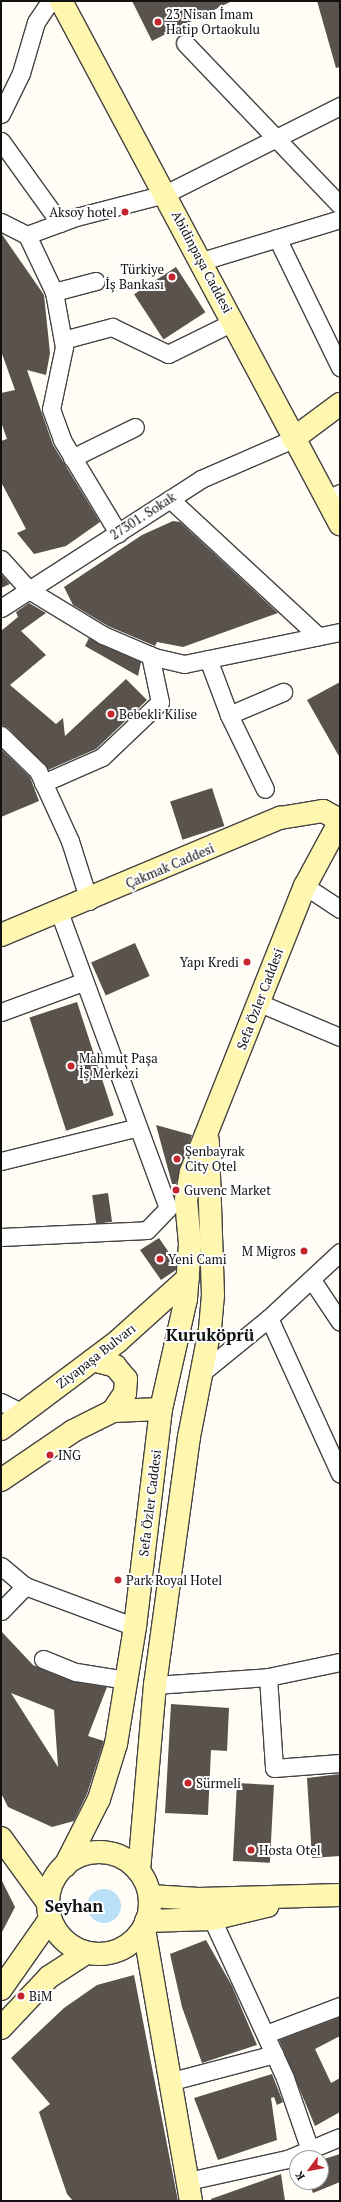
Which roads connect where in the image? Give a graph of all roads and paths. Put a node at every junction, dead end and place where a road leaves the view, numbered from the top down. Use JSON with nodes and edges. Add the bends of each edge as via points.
{"nodes":[{"id":1,"x":50,"y":1,"type":"edge"},
{"id":2,"x":61,"y":1,"type":"edge"},
{"id":3,"x":185,"y":43,"type":"dead end"},
{"id":4,"x":340,"y":106,"type":"edge"},
{"id":5,"x":1,"y":114,"type":"edge"},
{"id":6,"x":275,"y":138,"type":"junction"},
{"id":7,"x":1,"y":140,"type":"edge"},
{"id":8,"x":165,"y":194,"type":"junction"},
{"id":9,"x":340,"y":205,"type":"edge"},
{"id":10,"x":340,"y":219,"type":"edge"},
{"id":11,"x":1,"y":222,"type":"edge"},
{"id":12,"x":60,"y":223,"type":"junction"},
{"id":13,"x":26,"y":235,"type":"junction"},
{"id":14,"x":277,"y":238,"type":"junction"},
{"id":15,"x":202,"y":262,"type":"junction"},
{"id":16,"x":96,"y":281,"type":"dead end"},
{"id":17,"x":54,"y":292,"type":"junction"},
{"id":18,"x":233,"y":322,"type":"junction"},
{"id":19,"x":63,"y":340,"type":"junction"},
{"id":20,"x":340,"y":367,"type":"edge"},
{"id":21,"x":340,"y":404,"type":"edge"},
{"id":22,"x":135,"y":427,"type":"dead end"},
{"id":23,"x":293,"y":439,"type":"junction"},
{"id":24,"x":72,"y":458,"type":"junction"},
{"id":25,"x":170,"y":499,"type":"junction"},
{"id":26,"x":336,"y":509,"type":"edge"},
{"id":27,"x":118,"y":533,"type":"junction"},
{"id":28,"x":1,"y":559,"type":"edge"},
{"id":29,"x":29,"y":590,"type":"junction"},
{"id":30,"x":1,"y":608,"type":"edge"},
{"id":31,"x":340,"y":632,"type":"edge"},
{"id":32,"x":318,"y":636,"type":"junction"},
{"id":33,"x":150,"y":655,"type":"junction"},
{"id":34,"x":208,"y":659,"type":"junction"},
{"id":35,"x":283,"y":692,"type":"dead end"},
{"id":36,"x":229,"y":715,"type":"junction"},
{"id":37,"x":1,"y":735,"type":"edge"},
{"id":38,"x":43,"y":783,"type":"junction"},
{"id":39,"x":265,"y":789,"type":"dead end"},
{"id":40,"x":340,"y":821,"type":"edge"},
{"id":41,"x":305,"y":886,"type":"junction"},
{"id":42,"x":89,"y":901,"type":"junction"},
{"id":43,"x":340,"y":908,"type":"edge"},
{"id":44,"x":59,"y":912,"type":"junction"},
{"id":45,"x":1,"y":935,"type":"edge"},
{"id":46,"x":83,"y":982,"type":"junction"},
{"id":47,"x":257,"y":1002,"type":"junction"},
{"id":48,"x":1,"y":1012,"type":"edge"},
{"id":49,"x":340,"y":1037,"type":"edge"},
{"id":50,"x":138,"y":1127,"type":"junction"},
{"id":51,"x":208,"y":1135,"type":"junction"},
{"id":52,"x":1,"y":1161,"type":"edge"},
{"id":53,"x":1,"y":1237,"type":"edge"},
{"id":54,"x":340,"y":1252,"type":"edge"},
{"id":55,"x":188,"y":1278,"type":"junction"},
{"id":56,"x":312,"y":1280,"type":"junction"},
{"id":57,"x":269,"y":1318,"type":"junction"},
{"id":58,"x":340,"y":1322,"type":"edge"},
{"id":59,"x":93,"y":1360,"type":"junction"},
{"id":60,"x":204,"y":1371,"type":"junction"},
{"id":61,"x":1,"y":1402,"type":"edge"},
{"id":62,"x":161,"y":1409,"type":"junction"},
{"id":63,"x":113,"y":1411,"type":"junction"},
{"id":64,"x":23,"y":1413,"type":"junction"},
{"id":65,"x":1,"y":1430,"type":"edge"},
{"id":66,"x":340,"y":1474,"type":"edge"},
{"id":67,"x":1,"y":1480,"type":"edge"},
{"id":68,"x":1,"y":1566,"type":"edge"},
{"id":69,"x":25,"y":1586,"type":"junction"},
{"id":70,"x":1,"y":1611,"type":"edge"},
{"id":71,"x":135,"y":1627,"type":"junction"},
{"id":72,"x":43,"y":1659,"type":"dead end"},
{"id":73,"x":340,"y":1662,"type":"edge"},
{"id":74,"x":268,"y":1677,"type":"junction"},
{"id":75,"x":127,"y":1680,"type":"junction"},
{"id":76,"x":155,"y":1685,"type":"junction"},
{"id":77,"x":340,"y":1763,"type":"edge"},
{"id":78,"x":1,"y":1838,"type":"edge"},
{"id":79,"x":65,"y":1866,"type":"junction"},
{"id":80,"x":140,"y":1871,"type":"junction"},
{"id":81,"x":340,"y":1895,"type":"edge"},
{"id":82,"x":150,"y":1896,"type":"junction"},
{"id":83,"x":294,"y":1897,"type":"junction"},
{"id":84,"x":49,"y":1911,"type":"junction"},
{"id":85,"x":212,"y":1919,"type":"junction"},
{"id":86,"x":145,"y":1925,"type":"junction"},
{"id":87,"x":86,"y":1953,"type":"junction"},
{"id":88,"x":1,"y":1989,"type":"edge"},
{"id":89,"x":340,"y":2006,"type":"edge"},
{"id":90,"x":1,"y":2028,"type":"edge"},
{"id":91,"x":266,"y":2034,"type":"junction"},
{"id":92,"x":274,"y":2054,"type":"junction"},
{"id":93,"x":172,"y":2081,"type":"junction"},
{"id":94,"x":340,"y":2137,"type":"edge"},
{"id":95,"x":310,"y":2150,"type":"joint"},
{"id":96,"x":289,"y":2157,"type":"edge"},
{"id":97,"x":189,"y":2191,"type":"edge"}],
"edges":[{"from":1,"to":5,"type":"street","via":[[36,22],[21,73]]},
{"from":2,"to":8,"type":"main road","name":"Abidinpaşa Caddesi"},
{"from":3,"to":6,"type":"street"},
{"from":4,"to":6,"type":"street"},
{"from":6,"to":8,"type":"street"},
{"from":6,"to":9,"type":"street"},
{"from":7,"to":12,"type":"street"},
{"from":8,"to":12,"type":"street"},
{"from":8,"to":15,"type":"main road","name":"Abidinpaşa Caddesi"},
{"from":10,"to":14,"type":"street"},
{"from":11,"to":13,"type":"street"},
{"from":12,"to":13,"type":"street"},
{"from":13,"to":17,"type":"street"},
{"from":14,"to":15,"type":"street"},
{"from":14,"to":20,"type":"street"},
{"from":15,"to":18,"type":"main road","name":"Abidinpaşa Caddesi"},
{"from":16,"to":17,"type":"street"},
{"from":17,"to":19,"type":"street"},
{"from":18,"to":19,"type":"street","via":[[168,354],[112,327]]},
{"from":18,"to":23,"type":"main road","name":"Abidinpaşa Caddesi"},
{"from":19,"to":24,"type":"street","via":[[51,409]]},
{"from":21,"to":23,"type":"main road"},
{"from":22,"to":24,"type":"street"},
{"from":23,"to":25,"type":"street","name":"27301. Sokak","via":[[201,479]]},
{"from":23,"to":26,"type":"main road","name":"Abidinpaşa Caddesi"},
{"from":24,"to":27,"type":"street"},
{"from":25,"to":27,"type":"street","name":"27301. Sokak"},
{"from":25,"to":32,"type":"street"},
{"from":27,"to":29,"type":"street","name":"27301. Sokak"},
{"from":28,"to":29,"type":"street"},
{"from":29,"to":30,"type":"street","name":"27301. Sokak"},
{"from":29,"to":33,"type":"street","via":[[103,634]]},
{"from":31,"to":32,"type":"street"},
{"from":32,"to":34,"type":"street"},
{"from":33,"to":34,"type":"street","via":[[184,664]]},
{"from":33,"to":38,"type":"street","via":[[160,702],[102,757]]},
{"from":34,"to":36,"type":"street"},
{"from":35,"to":36,"type":"street"},
{"from":36,"to":39,"type":"street"},
{"from":37,"to":38,"type":"street","via":[[38,771]]},
{"from":38,"to":42,"type":"street","via":[[70,841]]},
{"from":40,"to":41,"type":"main road","name":"Sefa Özler Caddesi"},
{"from":40,"to":42,"type":"main road","name":"Çakmak Caddesi","via":[[324,811],[280,818]]},
{"from":41,"to":43,"type":"street"},
{"from":41,"to":47,"type":"main road","name":"Sefa Özler Caddesi"},
{"from":42,"to":44,"type":"main road","name":"Çakmak Caddesi"},
{"from":44,"to":45,"type":"main road","name":"Çakmak Caddesi"},
{"from":44,"to":46,"type":"street"},
{"from":46,"to":48,"type":"street"},
{"from":46,"to":50,"type":"street"},
{"from":47,"to":49,"type":"street"},
{"from":47,"to":51,"type":"main road","name":"Sefa Özler Caddesi"},
{"from":50,"to":52,"type":"street"},
{"from":50,"to":53,"type":"street","via":[[168,1208],[147,1230]]},
{"from":51,"to":55,"type":"main road","name":"Sefa Özler Caddesi","via":[[191,1172],[186,1200]]},
{"from":51,"to":60,"type":"main road","name":"Sefa Özler Caddesi","via":[[213,1295]]},
{"from":54,"to":56,"type":"street"},
{"from":55,"to":59,"type":"main road","name":"Ziyapaşa Bulvarı"},
{"from":55,"to":62,"type":"main road","name":"Sefa Özler Caddesi"},
{"from":56,"to":57,"type":"street"},
{"from":56,"to":58,"type":"street"},
{"from":57,"to":60,"type":"street"},
{"from":57,"to":66,"type":"street"},
{"from":59,"to":63,"type":"main road","via":[[115,1366],[126,1378],[125,1393]]},
{"from":59,"to":64,"type":"main road","name":"Ziyapaşa Bulvarı"},
{"from":60,"to":76,"type":"main road","name":"Sefa Özler Caddesi","via":[[189,1437]]},
{"from":61,"to":64,"type":"street"},
{"from":62,"to":63,"type":"main road"},
{"from":62,"to":71,"type":"main road","name":"Sefa Özler Caddesi"},
{"from":63,"to":67,"type":"main road","via":[[73,1431]]},
{"from":64,"to":65,"type":"main road","name":"Ziyapaşa Bulvarı"},
{"from":68,"to":69,"type":"street"},
{"from":69,"to":70,"type":"street"},
{"from":69,"to":71,"type":"street"},
{"from":71,"to":75,"type":"main road","name":"Sefa Özler Caddesi"},
{"from":72,"to":75,"type":"street","via":[[76,1672]]},
{"from":73,"to":74,"type":"street"},
{"from":74,"to":76,"type":"street"},
{"from":74,"to":77,"type":"street","via":[[274,1768]]},
{"from":75,"to":79,"type":"main road","name":"Sefa Özler Caddesi","via":[[116,1744],[99,1799]]},
{"from":76,"to":80,"type":"main road","name":"Sefa Özler Caddesi"},
{"from":78,"to":84,"type":"main road"},
{"from":79,"to":80,"type":"main road","via":[[87,1853],[104,1852],[121,1856]]},
{"from":79,"to":84,"type":"main road","via":[[51,1886]]},
{"from":80,"to":82,"type":"main road"},
{"from":81,"to":83,"type":"main road"},
{"from":82,"to":83,"type":"main road"},
{"from":82,"to":86,"type":"main road"},
{"from":83,"to":85,"type":"main road"},
{"from":84,"to":87,"type":"main road","via":[[70,1946]]},
{"from":84,"to":88,"type":"main road"},
{"from":85,"to":86,"type":"main road"},
{"from":85,"to":91,"type":"street"},
{"from":86,"to":87,"type":"main road","via":[[119,1951]]},
{"from":86,"to":93,"type":"main road"},
{"from":87,"to":90,"type":"main road","via":[[49,1977]]},
{"from":89,"to":91,"type":"street"},
{"from":91,"to":92,"type":"street"},
{"from":92,"to":93,"type":"street"},
{"from":92,"to":95,"type":"street"},
{"from":93,"to":97,"type":"main road"},
{"from":94,"to":95,"type":"street"},
{"from":96,"to":97,"type":"street"}]}
